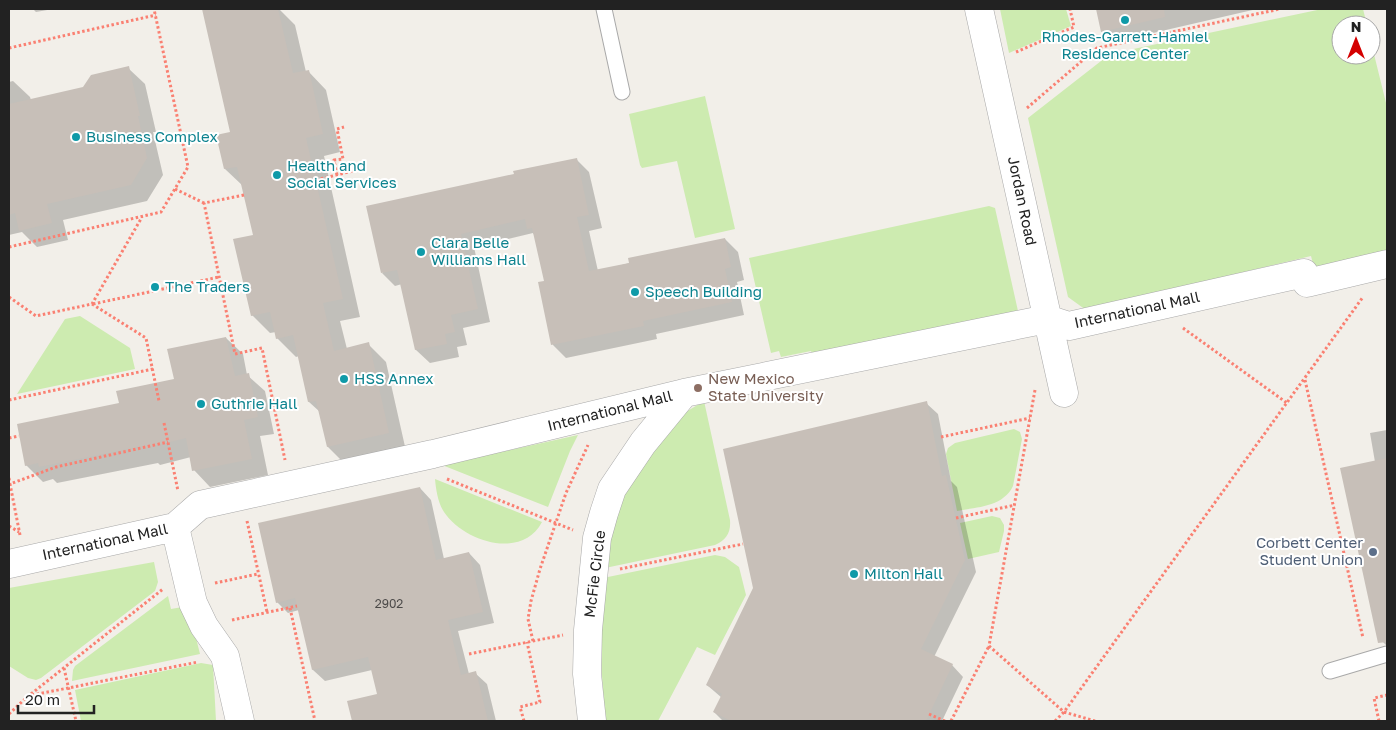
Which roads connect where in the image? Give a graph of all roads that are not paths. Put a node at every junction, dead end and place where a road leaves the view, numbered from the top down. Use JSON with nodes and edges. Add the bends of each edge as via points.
{"nodes":[{"id":1,"x":604,"y":9,"type":"edge"},
{"id":2,"x":979,"y":9,"type":"edge"},
{"id":3,"x":622,"y":92,"type":"dead end"},
{"id":4,"x":1387,"y":264,"type":"edge"},
{"id":5,"x":1047,"y":319,"type":"junction"},
{"id":6,"x":684,"y":393,"type":"junction"},
{"id":7,"x":1064,"y":393,"type":"dead end"},
{"id":8,"x":175,"y":527,"type":"junction"},
{"id":9,"x":17,"y":562,"type":"edge"},
{"id":10,"x":1387,"y":654,"type":"edge"},
{"id":11,"x":1330,"y":671,"type":"dead end"},
{"id":12,"x":240,"y":721,"type":"edge"},
{"id":13,"x":592,"y":721,"type":"edge"}],
"edges":[{"from":1,"to":3,"type":"lane"},
{"from":2,"to":5,"type":"street","name":"Jordan Road"},
{"from":4,"to":5,"type":"street","name":"International Mall","via":[[1307,282],[1304,273],[1069,326]]},
{"from":5,"to":6,"type":"street","name":"International Mall"},
{"from":5,"to":7,"type":"street","name":"Jordan Road"},
{"from":6,"to":8,"type":"street","name":"International Mall","via":[[200,506]]},
{"from":6,"to":13,"type":"street","name":"McFie Circle","via":[[643,443],[612,489],[597,538],[588,630],[587,674]]},
{"from":8,"to":9,"type":"street","name":"International Mall"},
{"from":8,"to":12,"type":"street","via":[[194,603],[204,626],[225,656]]},
{"from":10,"to":11,"type":"lane"}]}
